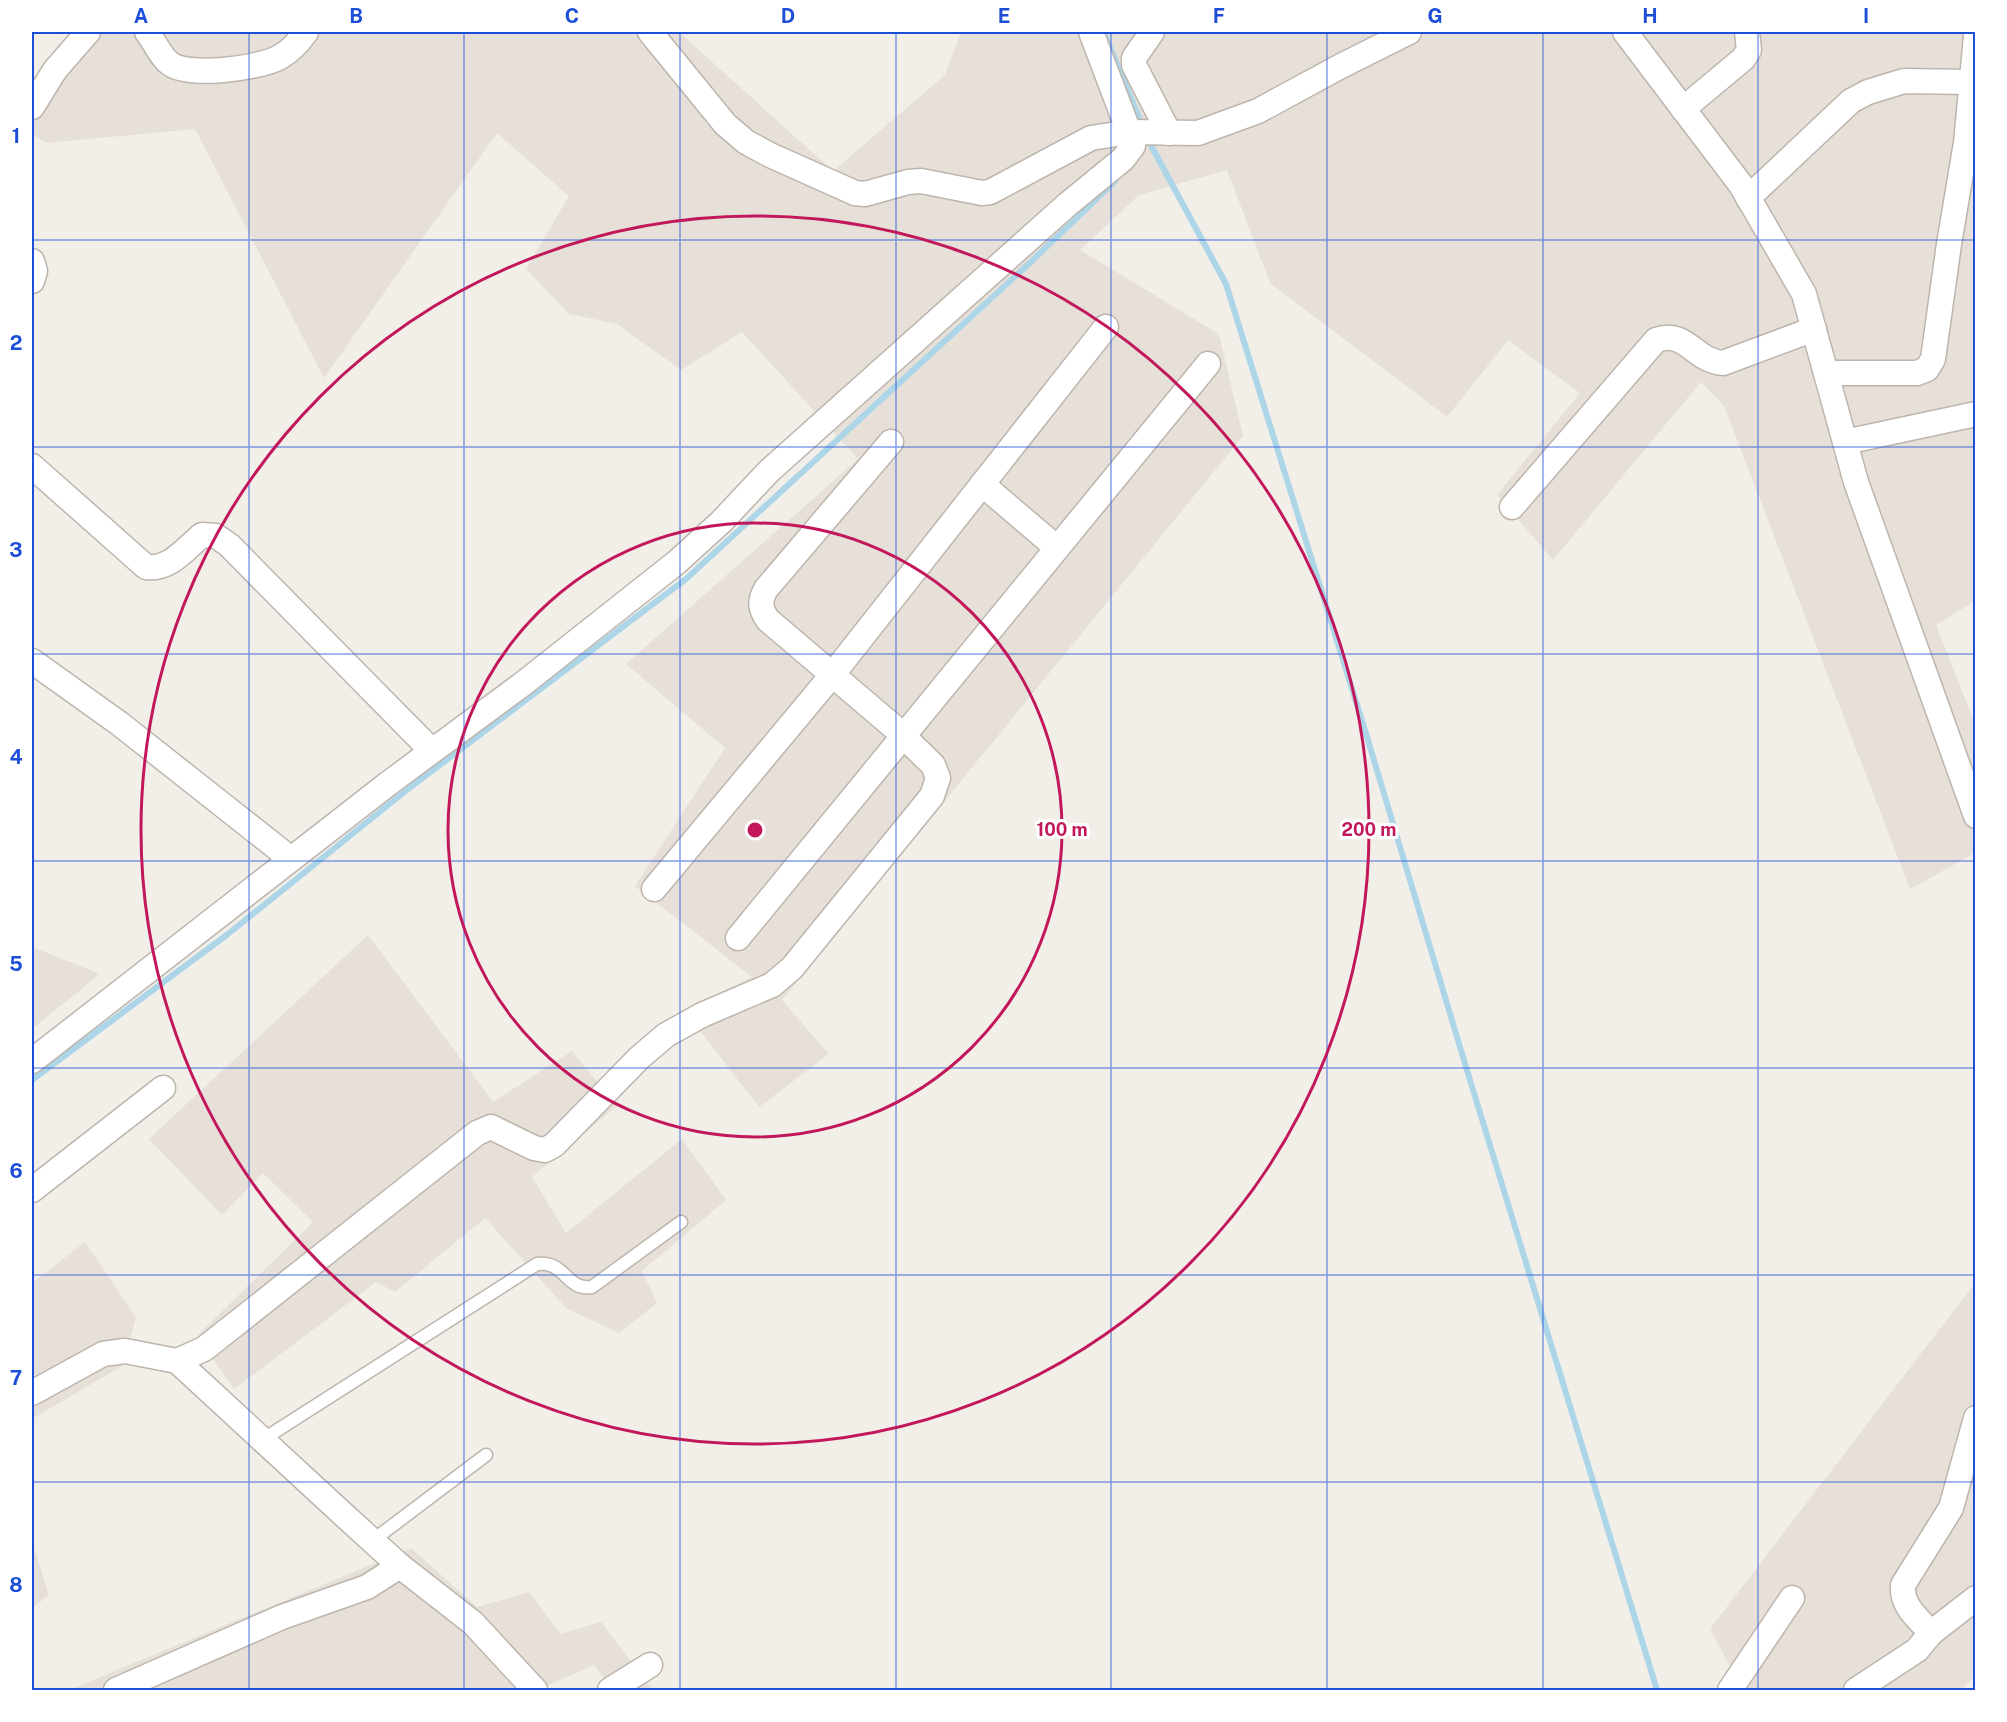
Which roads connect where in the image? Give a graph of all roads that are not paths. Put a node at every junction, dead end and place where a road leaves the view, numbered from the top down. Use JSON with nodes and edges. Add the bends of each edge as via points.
{"nodes":[{"id":1,"x":88,"y":32,"type":"edge"},
{"id":2,"x":147,"y":32,"type":"edge"},
{"id":3,"x":306,"y":32,"type":"edge"},
{"id":4,"x":650,"y":32,"type":"edge"},
{"id":5,"x":1091,"y":32,"type":"edge"},
{"id":6,"x":1152,"y":32,"type":"edge"},
{"id":7,"x":1409,"y":32,"type":"edge"},
{"id":8,"x":1625,"y":32,"type":"edge"},
{"id":9,"x":1747,"y":32,"type":"edge"},
{"id":10,"x":1976,"y":36,"type":"edge"},
{"id":11,"x":1971,"y":82,"type":"junction"},
{"id":12,"x":32,"y":107,"type":"edge"},
{"id":13,"x":1683,"y":109,"type":"junction"},
{"id":14,"x":1971,"y":125,"type":"edge"},
{"id":15,"x":1145,"y":132,"type":"junction"},
{"id":16,"x":1748,"y":198,"type":"junction"},
{"id":17,"x":32,"y":261,"type":"edge"},
{"id":18,"x":32,"y":281,"type":"edge"},
{"id":19,"x":1106,"y":327,"type":"dead end"},
{"id":20,"x":1814,"y":329,"type":"junction"},
{"id":21,"x":1208,"y":364,"type":"dead end"},
{"id":22,"x":1826,"y":373,"type":"junction"},
{"id":23,"x":1976,"y":414,"type":"edge"},
{"id":24,"x":891,"y":442,"type":"dead end"},
{"id":25,"x":1845,"y":442,"type":"junction"},
{"id":26,"x":32,"y":466,"type":"edge"},
{"id":27,"x":982,"y":484,"type":"junction"},
{"id":28,"x":1512,"y":507,"type":"dead end"},
{"id":29,"x":1057,"y":548,"type":"junction"},
{"id":30,"x":32,"y":661,"type":"edge"},
{"id":31,"x":833,"y":674,"type":"junction"},
{"id":32,"x":903,"y":736,"type":"junction"},
{"id":33,"x":432,"y":751,"type":"junction"},
{"id":34,"x":1976,"y":816,"type":"edge"},
{"id":35,"x":291,"y":859,"type":"junction"},
{"id":36,"x":654,"y":889,"type":"dead end"},
{"id":37,"x":738,"y":938,"type":"dead end"},
{"id":38,"x":32,"y":1061,"type":"edge"},
{"id":39,"x":163,"y":1088,"type":"dead end"},
{"id":40,"x":32,"y":1190,"type":"edge"},
{"id":41,"x":681,"y":1222,"type":"dead end"},
{"id":42,"x":177,"y":1361,"type":"junction"},
{"id":43,"x":32,"y":1394,"type":"edge"},
{"id":44,"x":1976,"y":1418,"type":"edge"},
{"id":45,"x":262,"y":1440,"type":"junction"},
{"id":46,"x":486,"y":1455,"type":"dead end"},
{"id":47,"x":372,"y":1541,"type":"junction"},
{"id":48,"x":400,"y":1566,"type":"junction"},
{"id":49,"x":1792,"y":1598,"type":"dead end"},
{"id":50,"x":1976,"y":1598,"type":"edge"},
{"id":51,"x":1930,"y":1633,"type":"junction"},
{"id":52,"x":650,"y":1665,"type":"dead end"},
{"id":53,"x":129,"y":1688,"type":"edge"},
{"id":54,"x":535,"y":1690,"type":"edge"},
{"id":55,"x":610,"y":1690,"type":"edge"},
{"id":56,"x":1730,"y":1690,"type":"edge"},
{"id":57,"x":1856,"y":1690,"type":"edge"}],
"edges":[{"from":1,"to":12,"type":"street"},
{"from":2,"to":3,"type":"street","via":[[168,63],[199,71],[256,66],[279,58],[297,45]]},
{"from":4,"to":15,"type":"street","via":[[725,124],[746,142],[855,193],[921,180],[990,192],[1091,138]]},
{"from":5,"to":15,"type":"street"},
{"from":6,"to":15,"type":"street","via":[[1134,58]]},
{"from":7,"to":15,"type":"street","via":[[1258,111],[1198,133]]},
{"from":8,"to":13,"type":"street"},
{"from":9,"to":13,"type":"street","via":[[1749,50],[1743,59]]},
{"from":10,"to":11,"type":"street"},
{"from":11,"to":14,"type":"street"},
{"from":11,"to":16,"type":"street","via":[[1904,81],[1868,92],[1851,101]]},
{"from":13,"to":16,"type":"street"},
{"from":14,"to":22,"type":"street","via":[[1933,358],[1927,369],[1917,373]]},
{"from":15,"to":33,"type":"street","via":[[1123,159],[770,471],[677,562]]},
{"from":16,"to":20,"type":"street","via":[[1804,294]]},
{"from":17,"to":18,"type":"street"},
{"from":19,"to":27,"type":"street"},
{"from":20,"to":22,"type":"street"},
{"from":20,"to":28,"type":"street","via":[[1723,363],[1712,363],[1678,338],[1656,340]]},
{"from":21,"to":29,"type":"street"},
{"from":22,"to":25,"type":"street"},
{"from":23,"to":25,"type":"street"},
{"from":24,"to":31,"type":"street","via":[[760,598],[762,613],[768,620]]},
{"from":25,"to":34,"type":"street"},
{"from":26,"to":33,"type":"street","via":[[146,567],[168,565],[202,535],[223,540]]},
{"from":27,"to":29,"type":"street"},
{"from":27,"to":31,"type":"street"},
{"from":29,"to":32,"type":"street"},
{"from":30,"to":35,"type":"street","via":[[120,724]]},
{"from":31,"to":32,"type":"street"},
{"from":31,"to":36,"type":"street"},
{"from":32,"to":37,"type":"street"},
{"from":32,"to":42,"type":"street","via":[[933,765],[938,778],[932,796],[792,968],[772,986],[702,1015],[666,1035],[554,1145],[534,1148],[491,1127],[477,1133],[204,1349]]},
{"from":33,"to":35,"type":"street"},
{"from":35,"to":38,"type":"street"},
{"from":39,"to":40,"type":"street"},
{"from":41,"to":45,"type":"lane","via":[[592,1287],[577,1286],[547,1262],[537,1264]]},
{"from":42,"to":43,"type":"street","via":[[125,1351],[103,1354]]},
{"from":42,"to":45,"type":"street"},
{"from":44,"to":51,"type":"street","via":[[1951,1508],[1903,1585],[1904,1602]]},
{"from":45,"to":47,"type":"street"},
{"from":46,"to":47,"type":"lane"},
{"from":47,"to":48,"type":"street"},
{"from":48,"to":53,"type":"street","via":[[367,1587],[282,1617]]},
{"from":48,"to":54,"type":"street","via":[[472,1623]]},
{"from":49,"to":56,"type":"street"},
{"from":50,"to":51,"type":"street"},
{"from":51,"to":57,"type":"street","via":[[1917,1650]]},
{"from":52,"to":55,"type":"street"}]}
